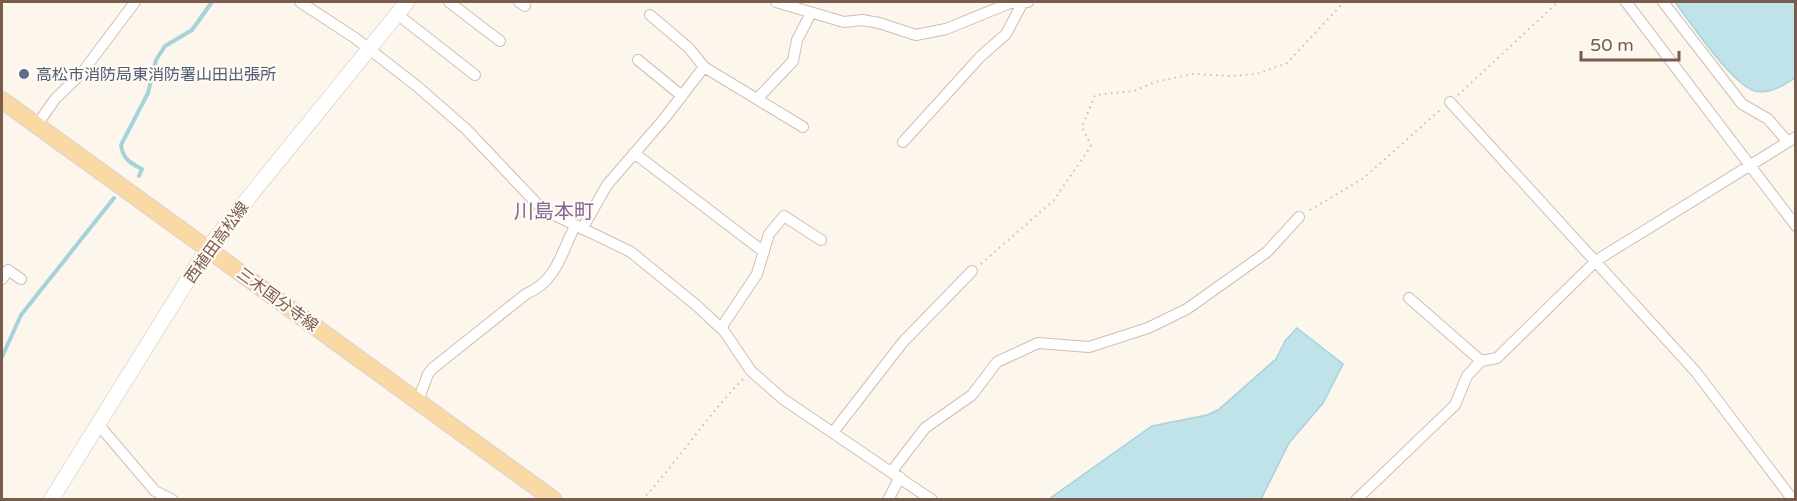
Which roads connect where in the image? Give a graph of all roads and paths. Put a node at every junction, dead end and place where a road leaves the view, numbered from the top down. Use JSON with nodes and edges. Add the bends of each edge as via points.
{"nodes":[{"id":1,"x":135,"y":2,"type":"edge"},
{"id":2,"x":300,"y":2,"type":"edge"},
{"id":3,"x":449,"y":2,"type":"edge"},
{"id":4,"x":776,"y":2,"type":"edge"},
{"id":5,"x":1344,"y":2,"type":"edge"},
{"id":6,"x":1558,"y":2,"type":"edge"},
{"id":7,"x":1626,"y":2,"type":"edge"},
{"id":8,"x":1663,"y":2,"type":"edge"},
{"id":9,"x":1025,"y":3,"type":"edge"},
{"id":10,"x":402,"y":8,"type":"edge"},
{"id":11,"x":811,"y":13,"type":"junction"},
{"id":12,"x":650,"y":15,"type":"dead end"},
{"id":13,"x":500,"y":41,"type":"dead end"},
{"id":14,"x":369,"y":48,"type":"junction"},
{"id":15,"x":638,"y":60,"type":"dead end"},
{"id":16,"x":704,"y":67,"type":"junction"},
{"id":17,"x":475,"y":75,"type":"dead end"},
{"id":18,"x":682,"y":96,"type":"junction"},
{"id":19,"x":2,"y":99,"type":"edge"},
{"id":20,"x":757,"y":99,"type":"junction"},
{"id":21,"x":1450,"y":102,"type":"junction"},
{"id":22,"x":37,"y":125,"type":"junction"},
{"id":23,"x":803,"y":127,"type":"dead end"},
{"id":24,"x":1791,"y":139,"type":"edge"},
{"id":25,"x":903,"y":142,"type":"dead end"},
{"id":26,"x":634,"y":153,"type":"junction"},
{"id":27,"x":1748,"y":165,"type":"junction"},
{"id":28,"x":1299,"y":216,"type":"joint"},
{"id":29,"x":1796,"y":226,"type":"edge"},
{"id":30,"x":578,"y":227,"type":"junction"},
{"id":31,"x":821,"y":240,"type":"dead end"},
{"id":32,"x":207,"y":249,"type":"junction"},
{"id":33,"x":764,"y":252,"type":"junction"},
{"id":34,"x":1597,"y":260,"type":"junction"},
{"id":35,"x":972,"y":272,"type":"joint"},
{"id":36,"x":2,"y":279,"type":"edge"},
{"id":37,"x":21,"y":279,"type":"dead end"},
{"id":38,"x":1409,"y":298,"type":"dead end"},
{"id":39,"x":721,"y":328,"type":"junction"},
{"id":40,"x":1481,"y":361,"type":"junction"},
{"id":41,"x":751,"y":371,"type":"junction"},
{"id":42,"x":418,"y":401,"type":"junction"},
{"id":43,"x":98,"y":424,"type":"junction"},
{"id":44,"x":834,"y":431,"type":"junction"},
{"id":45,"x":896,"y":474,"type":"junction"},
{"id":46,"x":1789,"y":496,"type":"edge"},
{"id":47,"x":51,"y":500,"type":"edge"},
{"id":48,"x":173,"y":500,"type":"edge"},
{"id":49,"x":554,"y":500,"type":"edge"},
{"id":50,"x":642,"y":500,"type":"edge"},
{"id":51,"x":888,"y":500,"type":"edge"},
{"id":52,"x":932,"y":500,"type":"edge"},
{"id":53,"x":1356,"y":500,"type":"edge"}],
"edges":[{"from":1,"to":22,"type":"street"},
{"from":2,"to":14,"type":"street"},
{"from":3,"to":13,"type":"street"},
{"from":4,"to":11,"type":"street"},
{"from":5,"to":35,"type":"path","via":[[1287,63],[1257,74],[1193,74],[1134,91],[1095,95],[1082,127],[1091,147],[1054,200]]},
{"from":6,"to":21,"type":"path"},
{"from":7,"to":27,"type":"street"},
{"from":8,"to":24,"type":"street","via":[[1742,105],[1768,119]]},
{"from":9,"to":11,"type":"street","via":[[1010,3],[946,29],[916,35],[879,23],[844,22]]},
{"from":9,"to":25,"type":"street","via":[[1006,34]]},
{"from":10,"to":14,"type":"main road","name":"西植田高松線"},
{"from":10,"to":17,"type":"street"},
{"from":11,"to":20,"type":"street","via":[[797,40],[793,61]]},
{"from":12,"to":16,"type":"street","via":[[689,48]]},
{"from":14,"to":30,"type":"street","via":[[466,129],[542,209]]},
{"from":14,"to":32,"type":"main road","name":"西植田高松線"},
{"from":15,"to":18,"type":"street"},
{"from":16,"to":18,"type":"street"},
{"from":16,"to":20,"type":"street"},
{"from":18,"to":26,"type":"street"},
{"from":19,"to":22,"type":"main road","name":"三木国分寺線"},
{"from":20,"to":23,"type":"street"},
{"from":21,"to":28,"type":"path","via":[[1364,178]]},
{"from":21,"to":34,"type":"street"},
{"from":22,"to":32,"type":"main road","name":"三木国分寺線"},
{"from":24,"to":27,"type":"street"},
{"from":26,"to":30,"type":"street"},
{"from":26,"to":33,"type":"street"},
{"from":27,"to":29,"type":"street"},
{"from":27,"to":34,"type":"street"},
{"from":28,"to":45,"type":"street","via":[[1267,252],[1187,309],[1119,339],[1089,347],[1038,343],[997,362],[972,394],[925,428]]},
{"from":30,"to":39,"type":"street","via":[[631,252]]},
{"from":30,"to":42,"type":"street","via":[[564,246],[562,259],[540,288],[526,294],[433,368]]},
{"from":31,"to":33,"type":"street","via":[[784,216],[769,234]]},
{"from":32,"to":42,"type":"main road","name":"三木国分寺線"},
{"from":32,"to":43,"type":"main road","name":"西植田高松線"},
{"from":33,"to":39,"type":"street","via":[[757,274]]},
{"from":34,"to":40,"type":"street","via":[[1497,358]]},
{"from":34,"to":46,"type":"street","via":[[1696,372]]},
{"from":35,"to":44,"type":"street","via":[[903,342]]},
{"from":36,"to":37,"type":"street","via":[[8,270]]},
{"from":38,"to":40,"type":"street"},
{"from":39,"to":41,"type":"street"},
{"from":40,"to":53,"type":"street","via":[[1467,376],[1455,405]]},
{"from":41,"to":44,"type":"street","via":[[783,399]]},
{"from":41,"to":50,"type":"path","via":[[711,412]]},
{"from":42,"to":49,"type":"main road","name":"三木国分寺線"},
{"from":43,"to":47,"type":"main road","name":"西植田高松線"},
{"from":43,"to":48,"type":"street","via":[[155,491]]},
{"from":44,"to":45,"type":"street"},
{"from":45,"to":51,"type":"street"},
{"from":45,"to":52,"type":"street"}]}
